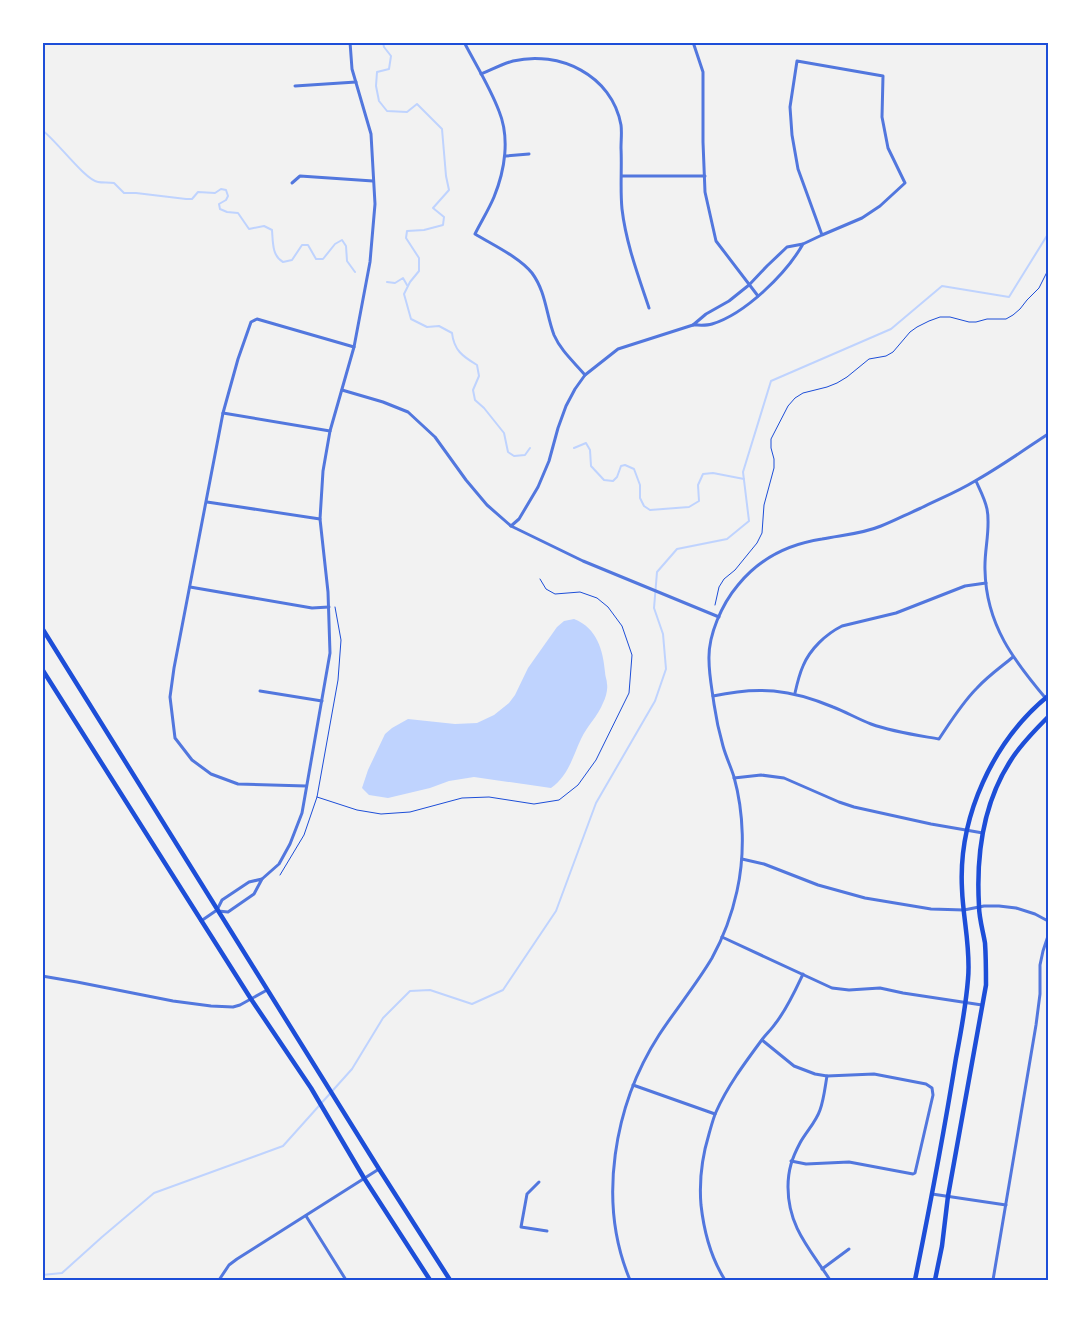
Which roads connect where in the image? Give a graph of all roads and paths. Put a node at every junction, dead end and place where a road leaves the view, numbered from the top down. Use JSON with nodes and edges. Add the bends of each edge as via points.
{"nodes":[{"id":1,"x":350,"y":42,"type":"edge"},
{"id":2,"x":464,"y":42,"type":"edge"},
{"id":3,"x":693,"y":42,"type":"edge"},
{"id":4,"x":481,"y":74,"type":"junction"},
{"id":5,"x":356,"y":82,"type":"junction"},
{"id":6,"x":295,"y":86,"type":"dead end"},
{"id":7,"x":529,"y":154,"type":"dead end"},
{"id":8,"x":506,"y":156,"type":"junction"},
{"id":9,"x":622,"y":176,"type":"junction"},
{"id":10,"x":705,"y":176,"type":"junction"},
{"id":11,"x":373,"y":181,"type":"junction"},
{"id":12,"x":292,"y":183,"type":"dead end"},
{"id":13,"x":822,"y":235,"type":"junction"},
{"id":14,"x":803,"y":244,"type":"junction"},
{"id":15,"x":1048,"y":270,"type":"edge"},
{"id":16,"x":749,"y":285,"type":"junction"},
{"id":17,"x":758,"y":296,"type":"junction"},
{"id":18,"x":649,"y":308,"type":"dead end"},
{"id":19,"x":693,"y":325,"type":"junction"},
{"id":20,"x":354,"y":347,"type":"junction"},
{"id":21,"x":585,"y":375,"type":"junction"},
{"id":22,"x":342,"y":390,"type":"junction"},
{"id":23,"x":223,"y":413,"type":"junction"},
{"id":24,"x":330,"y":431,"type":"junction"},
{"id":25,"x":1048,"y":434,"type":"edge"},
{"id":26,"x":976,"y":480,"type":"junction"},
{"id":27,"x":207,"y":502,"type":"junction"},
{"id":28,"x":320,"y":519,"type":"junction"},
{"id":29,"x":511,"y":526,"type":"junction"},
{"id":30,"x":540,"y":579,"type":"dead end"},
{"id":31,"x":986,"y":583,"type":"junction"},
{"id":32,"x":190,"y":588,"type":"junction"},
{"id":33,"x":715,"y":605,"type":"dead end"},
{"id":34,"x":329,"y":607,"type":"junction"},
{"id":35,"x":335,"y":607,"type":"dead end"},
{"id":36,"x":720,"y":617,"type":"junction"},
{"id":37,"x":42,"y":628,"type":"edge"},
{"id":38,"x":1013,"y":657,"type":"junction"},
{"id":39,"x":42,"y":668,"type":"edge"},
{"id":40,"x":260,"y":691,"type":"dead end"},
{"id":41,"x":795,"y":693,"type":"junction"},
{"id":42,"x":713,"y":696,"type":"junction"},
{"id":43,"x":1048,"y":698,"type":"edge"},
{"id":44,"x":322,"y":701,"type":"junction"},
{"id":45,"x":1048,"y":717,"type":"edge"},
{"id":46,"x":734,"y":778,"type":"junction"},
{"id":47,"x":306,"y":786,"type":"junction"},
{"id":48,"x":317,"y":797,"type":"junction"},
{"id":49,"x":967,"y":831,"type":"junction"},
{"id":50,"x":983,"y":833,"type":"junction"},
{"id":51,"x":742,"y":859,"type":"junction"},
{"id":52,"x":280,"y":875,"type":"dead end"},
{"id":53,"x":262,"y":879,"type":"junction"},
{"id":54,"x":979,"y":907,"type":"junction"},
{"id":55,"x":217,"y":910,"type":"junction"},
{"id":56,"x":964,"y":910,"type":"junction"},
{"id":57,"x":201,"y":921,"type":"junction"},
{"id":58,"x":1048,"y":921,"type":"edge"},
{"id":59,"x":1048,"y":936,"type":"edge"},
{"id":60,"x":722,"y":937,"type":"junction"},
{"id":61,"x":803,"y":974,"type":"junction"},
{"id":62,"x":42,"y":976,"type":"edge"},
{"id":63,"x":267,"y":990,"type":"junction"},
{"id":64,"x":251,"y":999,"type":"junction"},
{"id":65,"x":965,"y":1003,"type":"junction"},
{"id":66,"x":982,"y":1006,"type":"junction"},
{"id":67,"x":762,"y":1040,"type":"junction"},
{"id":68,"x":827,"y":1076,"type":"junction"},
{"id":69,"x":633,"y":1085,"type":"junction"},
{"id":70,"x":715,"y":1114,"type":"junction"},
{"id":71,"x":791,"y":1161,"type":"junction"},
{"id":72,"x":379,"y":1170,"type":"junction"},
{"id":73,"x":364,"y":1178,"type":"junction"},
{"id":74,"x":539,"y":1182,"type":"dead end"},
{"id":75,"x":932,"y":1194,"type":"junction"},
{"id":76,"x":948,"y":1196,"type":"junction"},
{"id":77,"x":1006,"y":1205,"type":"junction"},
{"id":78,"x":306,"y":1216,"type":"junction"},
{"id":79,"x":547,"y":1231,"type":"dead end"},
{"id":80,"x":849,"y":1249,"type":"dead end"},
{"id":81,"x":822,"y":1268,"type":"junction"},
{"id":82,"x":219,"y":1280,"type":"edge"},
{"id":83,"x":346,"y":1280,"type":"edge"},
{"id":84,"x":430,"y":1280,"type":"edge"},
{"id":85,"x":450,"y":1280,"type":"edge"},
{"id":86,"x":630,"y":1280,"type":"edge"},
{"id":87,"x":725,"y":1280,"type":"edge"},
{"id":88,"x":830,"y":1280,"type":"edge"},
{"id":89,"x":915,"y":1280,"type":"edge"},
{"id":90,"x":935,"y":1280,"type":"edge"},
{"id":91,"x":993,"y":1280,"type":"edge"}],
"edges":[{"from":1,"to":5,"type":"street"},
{"from":2,"to":4,"type":"street"},
{"from":3,"to":10,"type":"street","via":[[703,72]]},
{"from":4,"to":8,"type":"street","via":[[500,111]]},
{"from":4,"to":9,"type":"street","via":[[512,62],[534,58],[557,61],[589,74],[610,97],[618,113]]},
{"from":5,"to":6,"type":"street"},
{"from":5,"to":11,"type":"street","via":[[370,134]]},
{"from":7,"to":8,"type":"street"},
{"from":8,"to":21,"type":"street","via":[[494,197],[474,234],[531,272],[544,297],[554,335]]},
{"from":9,"to":10,"type":"street"},
{"from":9,"to":18,"type":"street","via":[[626,234]]},
{"from":10,"to":16,"type":"street","via":[[705,192],[716,242]]},
{"from":11,"to":12,"type":"street","via":[[300,176]]},
{"from":11,"to":20,"type":"street","via":[[375,204],[370,262]]},
{"from":13,"to":13,"type":"street","via":[[798,168],[792,135],[790,107],[797,61],[883,76],[882,117],[888,148],[905,183],[862,218]]},
{"from":13,"to":14,"type":"street"},
{"from":14,"to":16,"type":"street","via":[[787,247]]},
{"from":14,"to":17,"type":"street","via":[[796,257]]},
{"from":15,"to":33,"type":"path","via":[[1039,288],[1006,319],[969,322],[940,317],[929,321],[910,332],[893,352],[869,359],[837,383],[803,392],[795,398],[771,439],[774,468],[764,505],[762,533],[719,587]]},
{"from":16,"to":17,"type":"street"},
{"from":16,"to":19,"type":"street"},
{"from":17,"to":19,"type":"street","via":[[731,316],[710,325]]},
{"from":19,"to":21,"type":"street","via":[[618,349]]},
{"from":20,"to":22,"type":"street"},
{"from":20,"to":23,"type":"street","via":[[257,319],[251,322]]},
{"from":21,"to":29,"type":"street","via":[[566,406],[538,487],[519,519]]},
{"from":22,"to":24,"type":"street"},
{"from":22,"to":29,"type":"street","via":[[408,412],[435,437],[487,505]]},
{"from":23,"to":24,"type":"street"},
{"from":23,"to":27,"type":"street"},
{"from":24,"to":28,"type":"street"},
{"from":25,"to":26,"type":"street"},
{"from":26,"to":31,"type":"street","via":[[988,516]]},
{"from":26,"to":36,"type":"street","via":[[881,526],[810,541],[774,554],[740,582]]},
{"from":27,"to":28,"type":"street"},
{"from":27,"to":32,"type":"street"},
{"from":28,"to":34,"type":"street"},
{"from":29,"to":36,"type":"street","via":[[583,561]]},
{"from":30,"to":48,"type":"path","via":[[546,589],[555,594],[580,592],[597,598],[608,607],[622,626],[632,655],[629,693],[596,760],[578,785],[559,800],[534,804],[505,798],[462,798],[410,812],[381,814]]},
{"from":31,"to":38,"type":"street","via":[[993,616]]},
{"from":31,"to":41,"type":"street","via":[[965,586],[896,613],[835,630],[807,658]]},
{"from":32,"to":34,"type":"street","via":[[312,608]]},
{"from":32,"to":47,"type":"street","via":[[170,697],[175,738],[192,760],[211,774],[238,784]]},
{"from":34,"to":44,"type":"street","via":[[330,653]]},
{"from":35,"to":48,"type":"path","via":[[341,640],[339,670]]},
{"from":36,"to":42,"type":"street","via":[[708,657]]},
{"from":37,"to":55,"type":"main road"},
{"from":38,"to":41,"type":"street","via":[[977,688],[939,739],[872,724]]},
{"from":38,"to":43,"type":"street"},
{"from":39,"to":57,"type":"main road"},
{"from":40,"to":44,"type":"street"},
{"from":41,"to":42,"type":"street","via":[[756,690]]},
{"from":42,"to":46,"type":"street","via":[[721,738]]},
{"from":43,"to":49,"type":"main road","via":[[1025,718],[1002,747],[987,772]]},
{"from":44,"to":47,"type":"street"},
{"from":45,"to":50,"type":"main road","via":[[1011,759],[997,784]]},
{"from":46,"to":49,"type":"street","via":[[761,775],[784,778],[854,807]]},
{"from":46,"to":51,"type":"street","via":[[741,820]]},
{"from":47,"to":53,"type":"street","via":[[302,813],[290,844],[279,864]]},
{"from":48,"to":52,"type":"path","via":[[304,835]]},
{"from":49,"to":50,"type":"street"},
{"from":49,"to":56,"type":"main road","via":[[962,868]]},
{"from":50,"to":54,"type":"main road","via":[[978,868]]},
{"from":51,"to":56,"type":"street","via":[[865,898],[931,909]]},
{"from":51,"to":60,"type":"street","via":[[737,892]]},
{"from":53,"to":55,"type":"street","via":[[249,882],[222,900]]},
{"from":53,"to":55,"type":"street","via":[[254,894],[228,912]]},
{"from":54,"to":56,"type":"street"},
{"from":54,"to":58,"type":"street","via":[[1016,908]]},
{"from":54,"to":66,"type":"main road","via":[[986,964]]},
{"from":55,"to":57,"type":"street"},
{"from":55,"to":63,"type":"main road"},
{"from":56,"to":65,"type":"main road","via":[[969,964]]},
{"from":57,"to":64,"type":"main road"},
{"from":59,"to":77,"type":"street","via":[[1040,966],[1036,1025]]},
{"from":60,"to":61,"type":"street"},
{"from":60,"to":69,"type":"street","via":[[699,978],[657,1038]]},
{"from":61,"to":65,"type":"street","via":[[832,988],[880,988]]},
{"from":61,"to":67,"type":"street","via":[[791,999]]},
{"from":62,"to":64,"type":"street","via":[[194,1004],[233,1006]]},
{"from":63,"to":64,"type":"street"},
{"from":63,"to":72,"type":"main road"},
{"from":64,"to":73,"type":"main road","via":[[330,1118]]},
{"from":65,"to":66,"type":"street"},
{"from":65,"to":75,"type":"main road"},
{"from":66,"to":76,"type":"main road"},
{"from":67,"to":68,"type":"street","via":[[794,1066]]},
{"from":67,"to":70,"type":"street"},
{"from":68,"to":71,"type":"street","via":[[820,1112]]},
{"from":68,"to":71,"type":"street","via":[[874,1074],[932,1088],[916,1173],[850,1162],[806,1164]]},
{"from":69,"to":70,"type":"street"},
{"from":69,"to":86,"type":"street","via":[[618,1133],[613,1190],[618,1241]]},
{"from":70,"to":87,"type":"street","via":[[704,1151],[700,1194],[707,1240]]},
{"from":71,"to":81,"type":"street","via":[[788,1184],[792,1217]]},
{"from":72,"to":73,"type":"street"},
{"from":72,"to":85,"type":"main road"},
{"from":73,"to":78,"type":"street"},
{"from":73,"to":84,"type":"main road"},
{"from":74,"to":79,"type":"street","via":[[527,1194],[521,1227]]},
{"from":75,"to":76,"type":"street"},
{"from":75,"to":89,"type":"main road"},
{"from":76,"to":77,"type":"street"},
{"from":76,"to":90,"type":"main road"},
{"from":77,"to":91,"type":"street"},
{"from":78,"to":82,"type":"street","via":[[237,1259]]},
{"from":78,"to":83,"type":"street"},
{"from":80,"to":81,"type":"street"},
{"from":81,"to":88,"type":"street"}]}
